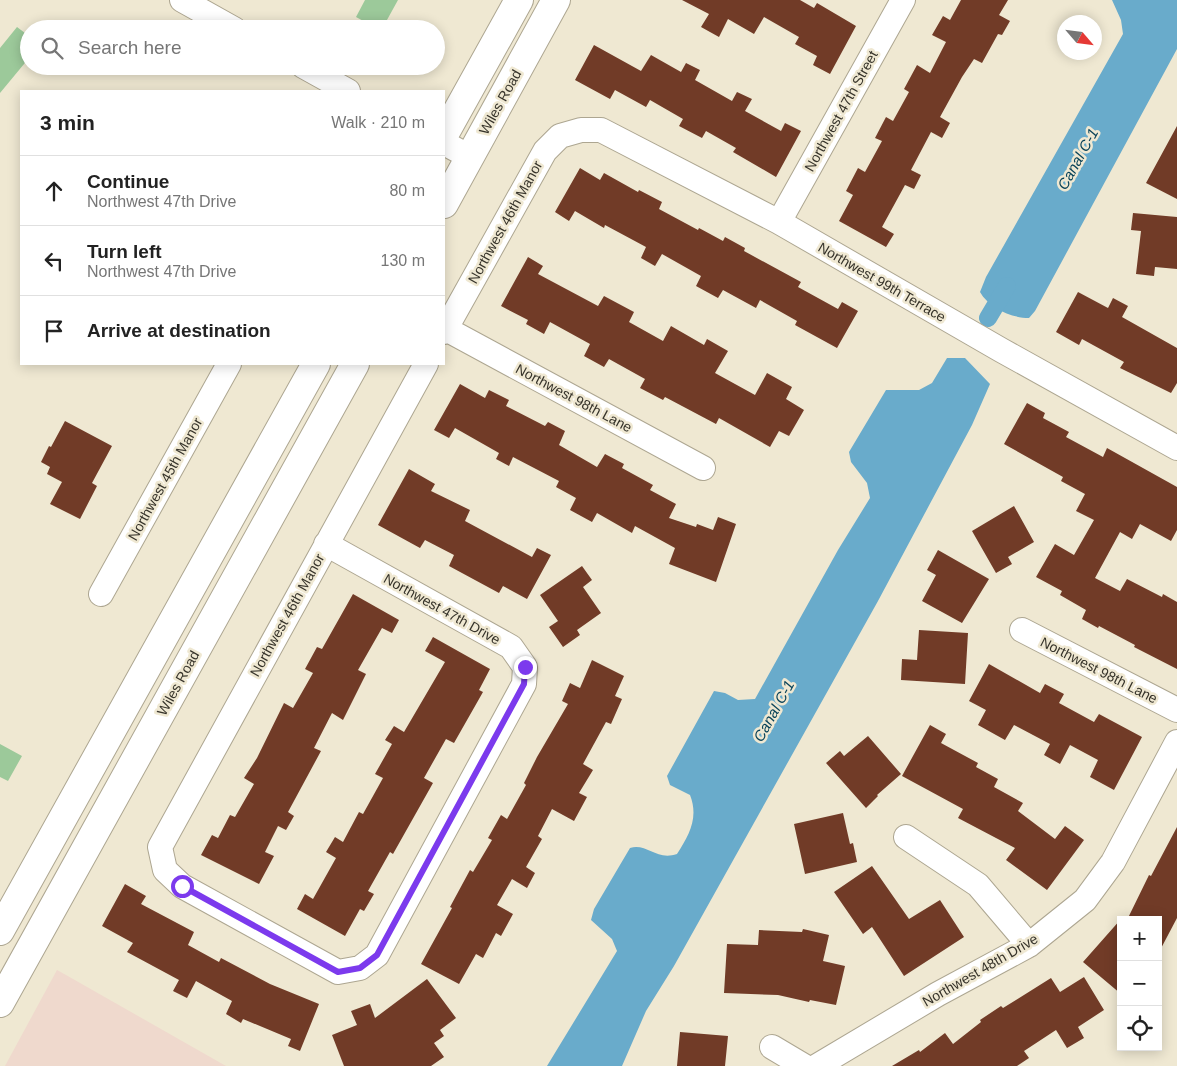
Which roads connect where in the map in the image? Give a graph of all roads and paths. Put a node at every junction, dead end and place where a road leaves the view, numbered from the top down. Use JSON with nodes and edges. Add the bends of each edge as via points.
{"nodes":[{"id":1,"x":182,"y":0,"type":"edge"},
{"id":2,"x":519,"y":0,"type":"edge"},
{"id":3,"x":556,"y":0,"type":"edge"},
{"id":4,"x":894,"y":3,"type":"edge"},
{"id":5,"x":218,"y":20,"type":"edge"},
{"id":6,"x":318,"y":75,"type":"edge"},
{"id":7,"x":344,"y":90,"type":"edge"},
{"id":8,"x":581,"y":130,"type":"joint"},
{"id":9,"x":445,"y":133,"type":"edge"},
{"id":10,"x":445,"y":144,"type":"edge"},
{"id":11,"x":470,"y":157,"type":"junction"},
{"id":12,"x":445,"y":202,"type":"edge"},
{"id":13,"x":779,"y":222,"type":"junction"},
{"id":14,"x":445,"y":330,"type":"edge"},
{"id":15,"x":228,"y":365,"type":"edge"},
{"id":16,"x":315,"y":365,"type":"edge"},
{"id":17,"x":354,"y":365,"type":"edge"},
{"id":18,"x":425,"y":365,"type":"edge"},
{"id":19,"x":1177,"y":448,"type":"edge"},
{"id":20,"x":703,"y":468,"type":"dead end"},
{"id":21,"x":326,"y":544,"type":"junction"},
{"id":22,"x":206,"y":561,"type":"junction"},
{"id":23,"x":236,"y":578,"type":"junction"},
{"id":24,"x":101,"y":594,"type":"dead end"},
{"id":25,"x":1022,"y":630,"type":"dead end"},
{"id":26,"x":1177,"y":710,"type":"edge"},
{"id":27,"x":1177,"y":742,"type":"edge"},
{"id":28,"x":906,"y":837,"type":"dead end"},
{"id":29,"x":165,"y":870,"type":"joint"},
{"id":30,"x":0,"y":931,"type":"edge"},
{"id":31,"x":1029,"y":945,"type":"junction"},
{"id":32,"x":2,"y":996,"type":"edge"},
{"id":33,"x":772,"y":1047,"type":"dead end"},
{"id":34,"x":804,"y":1066,"type":"edge"},
{"id":35,"x":817,"y":1066,"type":"edge"}],
"edges":[{"from":1,"to":5,"type":"street"},
{"from":2,"to":9,"type":"main road"},
{"from":3,"to":11,"type":"main road","name":"Wiles Road"},
{"from":4,"to":13,"type":"street","name":"Northwest 47th Street"},
{"from":6,"to":7,"type":"street"},
{"from":8,"to":13,"type":"street","name":"Northwest 99th Terrace","via":[[601,130]]},
{"from":8,"to":14,"type":"street","name":"Northwest 46th Manor","via":[[560,136],[545,151]]},
{"from":10,"to":11,"type":"street"},
{"from":11,"to":12,"type":"main road","name":"Wiles Road"},
{"from":13,"to":19,"type":"street","name":"Northwest 99th Terrace"},
{"from":14,"to":20,"type":"street","name":"Northwest 98th Lane"},
{"from":15,"to":24,"type":"street","name":"Northwest 45th Manor"},
{"from":16,"to":22,"type":"main road"},
{"from":17,"to":23,"type":"main road","name":"Wiles Road"},
{"from":18,"to":21,"type":"street","name":"Northwest 46th Manor"},
{"from":21,"to":29,"type":"street","name":"Northwest 46th Manor","via":[[160,847]]},
{"from":21,"to":29,"type":"street","name":"Northwest 47th Drive","via":[[511,647],[525,667],[524,684],[377,955],[360,968],[338,972],[182,886]]},
{"from":22,"to":23,"type":"main road"},
{"from":22,"to":30,"type":"main road"},
{"from":23,"to":32,"type":"main road","name":"Wiles Road"},
{"from":25,"to":26,"type":"street","name":"Northwest 98th Lane"},
{"from":27,"to":31,"type":"street","name":"Northwest 48th Drive","via":[[1113,862],[1085,900]]},
{"from":28,"to":31,"type":"street","via":[[978,886]]},
{"from":31,"to":35,"type":"street","name":"Northwest 48th Drive","via":[[938,994]]},
{"from":33,"to":34,"type":"street"}]}
